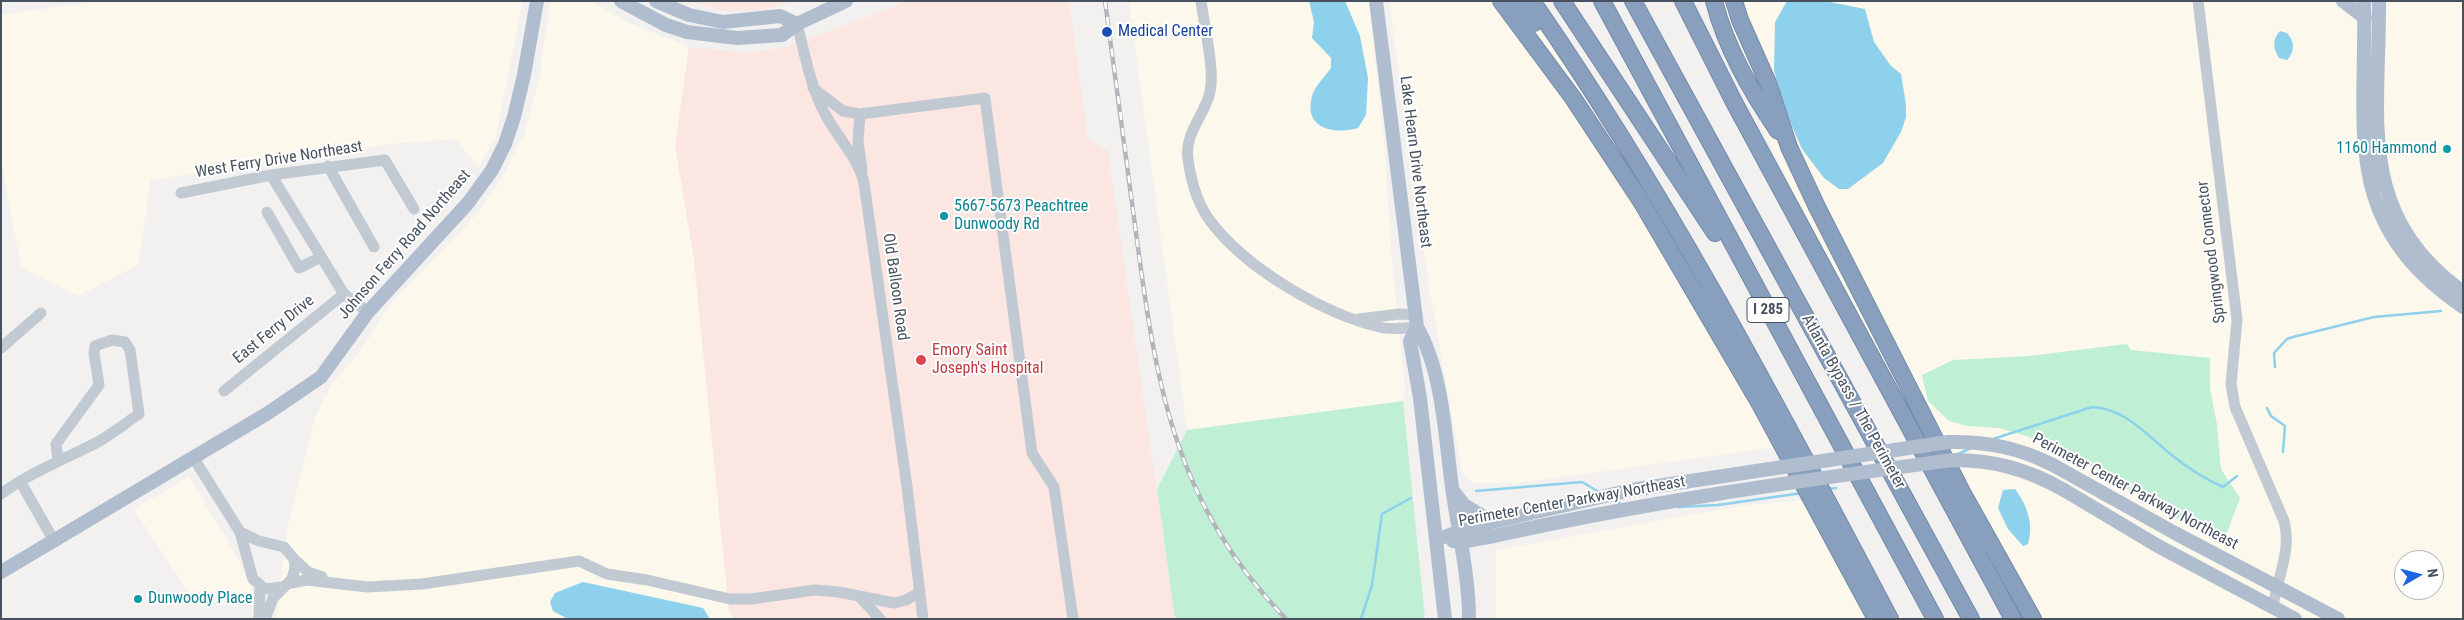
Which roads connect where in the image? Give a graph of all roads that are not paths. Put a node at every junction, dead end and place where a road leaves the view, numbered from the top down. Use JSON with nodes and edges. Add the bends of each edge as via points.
{"nodes":[{"id":1,"x":537,"y":1,"type":"edge"},
{"id":2,"x":621,"y":1,"type":"edge"},
{"id":3,"x":656,"y":1,"type":"edge"},
{"id":4,"x":846,"y":1,"type":"edge"},
{"id":5,"x":1201,"y":1,"type":"edge"},
{"id":6,"x":1376,"y":1,"type":"edge"},
{"id":7,"x":1501,"y":1,"type":"edge"},
{"id":8,"x":1518,"y":1,"type":"edge"},
{"id":9,"x":1532,"y":1,"type":"edge"},
{"id":10,"x":1562,"y":1,"type":"edge"},
{"id":11,"x":1602,"y":1,"type":"edge"},
{"id":12,"x":1633,"y":1,"type":"edge"},
{"id":13,"x":1683,"y":1,"type":"edge"},
{"id":14,"x":1714,"y":1,"type":"edge"},
{"id":15,"x":1734,"y":1,"type":"edge"},
{"id":16,"x":2198,"y":1,"type":"edge"},
{"id":17,"x":2343,"y":1,"type":"edge"},
{"id":18,"x":2364,"y":1,"type":"edge"},
{"id":19,"x":2379,"y":1,"type":"edge"},
{"id":20,"x":2365,"y":18,"type":"junction"},
{"id":21,"x":797,"y":24,"type":"junction"},
{"id":22,"x":813,"y":88,"type":"junction"},
{"id":23,"x":860,"y":114,"type":"junction"},
{"id":24,"x":1789,"y":147,"type":"junction"},
{"id":25,"x":328,"y":166,"type":"junction"},
{"id":26,"x":271,"y":175,"type":"junction"},
{"id":27,"x":862,"y":177,"type":"junction"},
{"id":28,"x":182,"y":193,"type":"dead end"},
{"id":29,"x":414,"y":209,"type":"dead end"},
{"id":30,"x":266,"y":212,"type":"dead end"},
{"id":31,"x":374,"y":248,"type":"dead end"},
{"id":32,"x":1690,"y":252,"type":"junction"},
{"id":33,"x":320,"y":257,"type":"junction"},
{"id":34,"x":1747,"y":272,"type":"junction"},
{"id":35,"x":2463,"y":292,"type":"edge"},
{"id":36,"x":344,"y":294,"type":"junction"},
{"id":37,"x":2463,"y":307,"type":"edge"},
{"id":38,"x":368,"y":312,"type":"junction"},
{"id":39,"x":41,"y":313,"type":"dead end"},
{"id":40,"x":1417,"y":321,"type":"junction"},
{"id":41,"x":1,"y":348,"type":"edge"},
{"id":42,"x":224,"y":391,"type":"dead end"},
{"id":43,"x":194,"y":457,"type":"junction"},
{"id":44,"x":58,"y":460,"type":"junction"},
{"id":45,"x":20,"y":481,"type":"junction"},
{"id":46,"x":1453,"y":491,"type":"junction"},
{"id":47,"x":1,"y":494,"type":"edge"},
{"id":48,"x":1493,"y":529,"type":"junction"},
{"id":49,"x":240,"y":532,"type":"junction"},
{"id":50,"x":1460,"y":536,"type":"junction"},
{"id":51,"x":1438,"y":539,"type":"junction"},
{"id":52,"x":54,"y":541,"type":"junction"},
{"id":53,"x":294,"y":559,"type":"junction"},
{"id":54,"x":1,"y":572,"type":"edge"},
{"id":55,"x":340,"y":583,"type":"junction"},
{"id":56,"x":260,"y":586,"type":"junction"},
{"id":57,"x":285,"y":586,"type":"junction"},
{"id":58,"x":2276,"y":587,"type":"junction"},
{"id":59,"x":920,"y":592,"type":"junction"},
{"id":60,"x":860,"y":597,"type":"junction"},
{"id":61,"x":2273,"y":607,"type":"junction"},
{"id":62,"x":2010,"y":614,"type":"edge"},
{"id":63,"x":259,"y":619,"type":"edge"},
{"id":64,"x":265,"y":619,"type":"edge"},
{"id":65,"x":880,"y":619,"type":"edge"},
{"id":66,"x":923,"y":619,"type":"edge"},
{"id":67,"x":1073,"y":619,"type":"edge"},
{"id":68,"x":1446,"y":619,"type":"edge"},
{"id":69,"x":1469,"y":619,"type":"edge"},
{"id":70,"x":1876,"y":619,"type":"edge"},
{"id":71,"x":1890,"y":619,"type":"edge"},
{"id":72,"x":1935,"y":619,"type":"edge"},
{"id":73,"x":1971,"y":619,"type":"edge"},
{"id":74,"x":2032,"y":619,"type":"edge"},
{"id":75,"x":2295,"y":619,"type":"edge"},
{"id":76,"x":2338,"y":619,"type":"edge"}],
"edges":[{"from":1,"to":38,"type":"main road","name":"Johnson Ferry Road Northeast","via":[[514,117],[492,170],[468,203]]},
{"from":2,"to":21,"type":"main road","via":[[666,25],[709,36],[782,35]]},
{"from":3,"to":21,"type":"main road","via":[[689,14],[723,22],[780,16]]},
{"from":4,"to":21,"type":"main road"},
{"from":5,"to":40,"type":"street","via":[[1211,73],[1210,91],[1188,140],[1187,157],[1192,185],[1211,222],[1264,272],[1292,291],[1357,319],[1391,315]]},
{"from":6,"to":40,"type":"main road","name":"Lake Hearn Drive Northeast"},
{"from":7,"to":70,"type":"highway","via":[[1573,98],[1641,201],[1760,404]]},
{"from":8,"to":32,"type":"highway","via":[[1608,126]]},
{"from":9,"to":32,"type":"highway","via":[[1574,62]]},
{"from":10,"to":34,"type":"highway","via":[[1724,246]]},
{"from":11,"to":34,"type":"highway","name":"Atlanta Bypass / The Perimeter","number":"I 285"},
{"from":12,"to":73,"type":"highway","name":"Atlanta Bypass / The Perimeter","number":"I 285"},
{"from":13,"to":62,"type":"highway","via":[[1735,104]]},
{"from":14,"to":24,"type":"highway","via":[[1753,94]]},
{"from":15,"to":24,"type":"highway","via":[[1768,83]]},
{"from":16,"to":58,"type":"street","name":"Springwood Connector","via":[[2237,320],[2233,394],[2288,538],[2286,558]]},
{"from":17,"to":20,"type":"main road"},
{"from":18,"to":20,"type":"main road"},
{"from":19,"to":35,"type":"main road","via":[[2378,140],[2383,182],[2395,213],[2412,242],[2433,267]]},
{"from":20,"to":37,"type":"main road","via":[[2364,153],[2373,196],[2386,226],[2406,257],[2428,280]]},
{"from":21,"to":22,"type":"street","name":"Old Balloon Road"},
{"from":22,"to":23,"type":"street","via":[[843,110]]},
{"from":22,"to":27,"type":"street","name":"Old Balloon Road"},
{"from":23,"to":27,"type":"street","via":[[858,141]]},
{"from":23,"to":67,"type":"street","via":[[985,98],[1032,453],[1054,487]]},
{"from":24,"to":74,"type":"highway","via":[[1963,494]]},
{"from":25,"to":26,"type":"street","name":"West Ferry Drive Northeast"},
{"from":25,"to":29,"type":"street","name":"West Ferry Drive Northeast","via":[[385,160]]},
{"from":25,"to":31,"type":"street"},
{"from":26,"to":28,"type":"street","name":"West Ferry Drive Northeast"},
{"from":26,"to":33,"type":"street"},
{"from":27,"to":59,"type":"street","name":"Old Balloon Road","via":[[908,487]]},
{"from":30,"to":33,"type":"street","via":[[299,268]]},
{"from":32,"to":71,"type":"highway","bridge":true},
{"from":33,"to":36,"type":"street"},
{"from":34,"to":72,"type":"highway","name":"Atlanta Bypass / The Perimeter","number":"I 285"},
{"from":36,"to":38,"type":"street"},
{"from":36,"to":42,"type":"street","name":"East Ferry Drive"},
{"from":38,"to":43,"type":"main road","name":"Johnson Ferry Road Northeast","via":[[321,377]]},
{"from":39,"to":41,"type":"street"},
{"from":40,"to":46,"type":"main road","name":"Lake Hearn Drive Northeast","via":[[1435,376]]},
{"from":40,"to":51,"type":"main road","name":"Lake Hearn Drive Northeast","via":[[1410,342]]},
{"from":43,"to":49,"type":"street"},
{"from":43,"to":52,"type":"main road","name":"Johnson Ferry Road Northeast"},
{"from":44,"to":44,"type":"street","via":[[95,444],[139,414],[130,350],[125,342],[112,340],[96,346],[94,353],[99,385],[56,444]]},
{"from":44,"to":45,"type":"street"},
{"from":45,"to":47,"type":"street"},
{"from":45,"to":52,"type":"street"},
{"from":46,"to":48,"type":"main road","via":[[1464,506]]},
{"from":46,"to":50,"type":"main road","name":"Lake Hearn Drive Northeast"},
{"from":48,"to":50,"type":"main road","name":"Perimeter Center Parkway Northeast"},
{"from":48,"to":58,"type":"main road","name":"Perimeter Center Parkway Northeast","bridge":true,"via":[[1631,490],[1948,442],[1993,444],[2023,451],[2053,465]]},
{"from":48,"to":61,"type":"main road","name":"Perimeter Center Parkway Northeast","bridge":true,"via":[[1952,460],[1980,460],[2010,466],[2064,490],[2158,546]]},
{"from":49,"to":53,"type":"street","via":[[284,547]]},
{"from":49,"to":56,"type":"street","via":[[251,573]]},
{"from":50,"to":51,"type":"main road","name":"Perimeter Center Parkway Northeast"},
{"from":50,"to":69,"type":"main road","name":"Lake Hearn Drive Northeast"},
{"from":51,"to":68,"type":"main road","name":"Lake Hearn Drive Northeast"},
{"from":52,"to":54,"type":"main road","name":"Johnson Ferry Road Northeast"},
{"from":53,"to":55,"type":"street","via":[[308,572]]},
{"from":53,"to":57,"type":"street","via":[[294,574]]},
{"from":55,"to":57,"type":"street","via":[[306,580]]},
{"from":55,"to":60,"type":"street","via":[[368,587],[422,584],[579,561],[607,574],[730,599],[815,590]]},
{"from":56,"to":57,"type":"street","via":[[270,590]]},
{"from":56,"to":63,"type":"street"},
{"from":57,"to":64,"type":"street","via":[[268,605]]},
{"from":58,"to":61,"type":"street","name":"Springwood Connector"},
{"from":58,"to":76,"type":"main road","name":"Perimeter Center Parkway Northeast"},
{"from":59,"to":60,"type":"street","via":[[894,602]]},
{"from":59,"to":66,"type":"street","name":"Old Balloon Road"},
{"from":60,"to":65,"type":"street"},
{"from":61,"to":75,"type":"main road","name":"Perimeter Center Parkway Northeast"}]}
